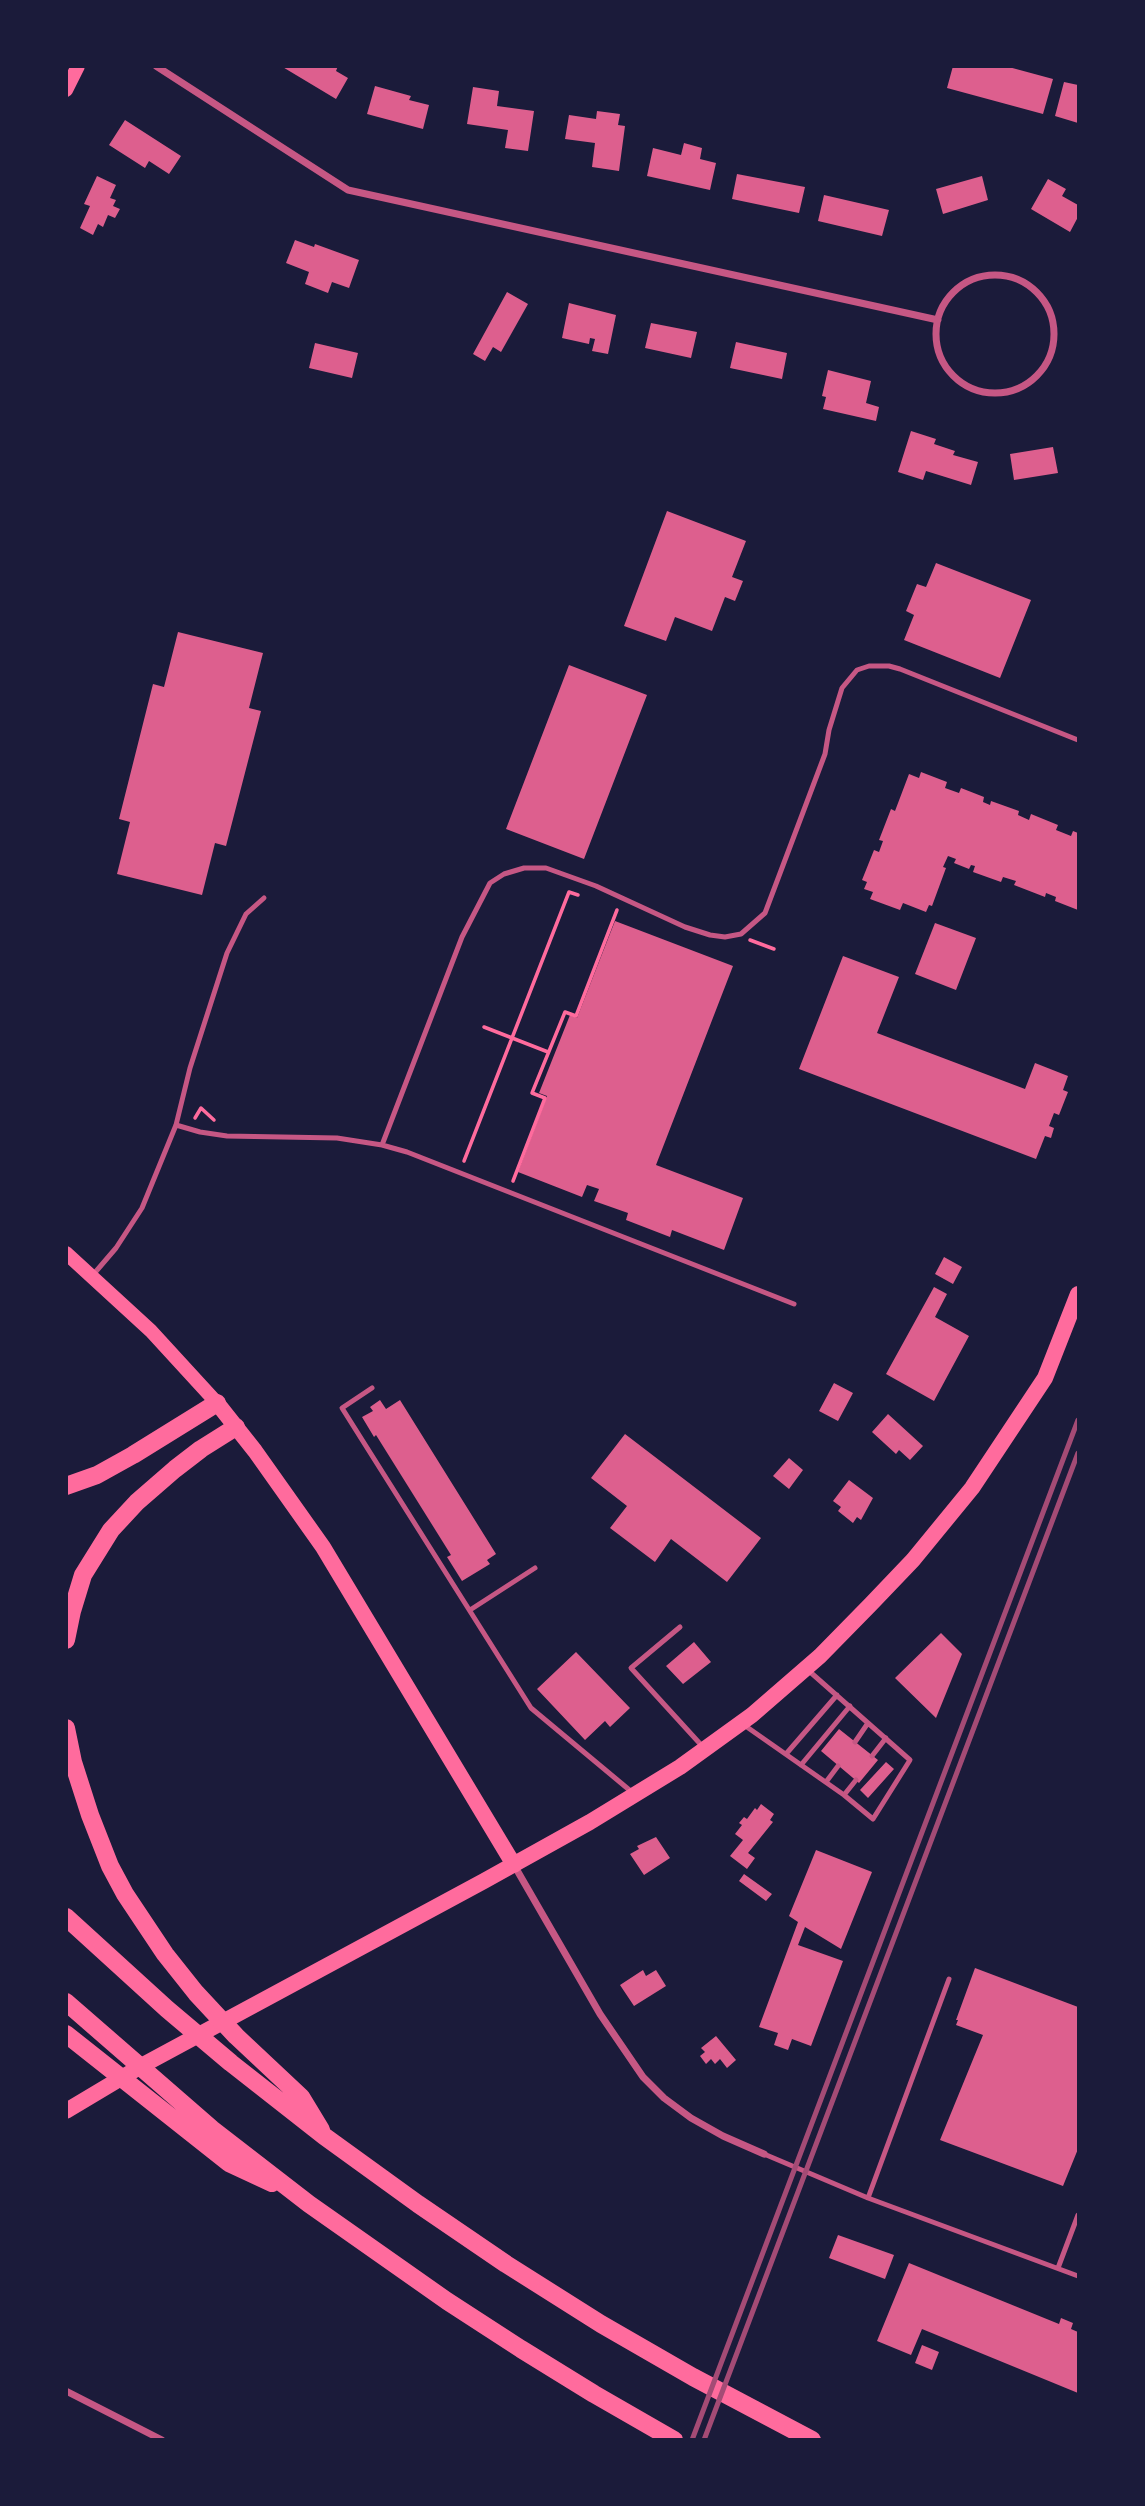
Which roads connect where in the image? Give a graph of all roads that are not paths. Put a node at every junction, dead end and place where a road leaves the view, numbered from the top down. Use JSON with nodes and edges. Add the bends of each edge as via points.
{"nodes":[{"id":1,"x":78,"y":66,"type":"edge"},
{"id":2,"x":156,"y":66,"type":"edge"},
{"id":3,"x":66,"y":90,"type":"edge"},
{"id":4,"x":938,"y":320,"type":"junction"},
{"id":5,"x":1079,"y":740,"type":"edge"},
{"id":6,"x":264,"y":898,"type":"dead end"},
{"id":7,"x":176,"y":1125,"type":"junction"},
{"id":8,"x":382,"y":1145,"type":"junction"},
{"id":9,"x":66,"y":1253,"type":"edge"},
{"id":10,"x":92,"y":1276,"type":"junction"},
{"id":11,"x":1079,"y":1294,"type":"edge"},
{"id":12,"x":794,"y":1304,"type":"dead end"},
{"id":13,"x":372,"y":1388,"type":"dead end"},
{"id":14,"x":217,"y":1403,"type":"junction"},
{"id":15,"x":236,"y":1427,"type":"junction"},
{"id":16,"x":66,"y":1486,"type":"edge"},
{"id":17,"x":535,"y":1568,"type":"dead end"},
{"id":18,"x":470,"y":1610,"type":"junction"},
{"id":19,"x":680,"y":1628,"type":"dead end"},
{"id":20,"x":66,"y":1640,"type":"edge"},
{"id":21,"x":806,"y":1668,"type":"junction"},
{"id":22,"x":837,"y":1695,"type":"junction"},
{"id":23,"x":849,"y":1706,"type":"junction"},
{"id":24,"x":742,"y":1723,"type":"junction"},
{"id":25,"x":869,"y":1723,"type":"junction"},
{"id":26,"x":66,"y":1728,"type":"edge"},
{"id":27,"x":886,"y":1738,"type":"junction"},
{"id":28,"x":855,"y":1742,"type":"dead end"},
{"id":29,"x":706,"y":1749,"type":"junction"},
{"id":30,"x":786,"y":1754,"type":"junction"},
{"id":31,"x":872,"y":1756,"type":"dead end"},
{"id":32,"x":801,"y":1765,"type":"junction"},
{"id":33,"x":838,"y":1766,"type":"dead end"},
{"id":34,"x":856,"y":1780,"type":"dead end"},
{"id":35,"x":826,"y":1782,"type":"junction"},
{"id":36,"x":635,"y":1795,"type":"junction"},
{"id":37,"x":844,"y":1795,"type":"junction"},
{"id":38,"x":514,"y":1865,"type":"junction"},
{"id":39,"x":66,"y":1917,"type":"edge"},
{"id":40,"x":949,"y":1979,"type":"dead end"},
{"id":41,"x":66,"y":2002,"type":"edge"},
{"id":42,"x":66,"y":2034,"type":"edge"},
{"id":43,"x":66,"y":2111,"type":"edge"},
{"id":44,"x":324,"y":2136,"type":"junction"},
{"id":45,"x":764,"y":2154,"type":"joint"},
{"id":46,"x":286,"y":2187,"type":"junction"},
{"id":47,"x":868,"y":2198,"type":"junction"},
{"id":48,"x":1078,"y":2215,"type":"edge"},
{"id":49,"x":1058,"y":2268,"type":"junction"},
{"id":50,"x":1079,"y":2276,"type":"edge"},
{"id":51,"x":66,"y":2391,"type":"edge"},
{"id":52,"x":162,"y":2440,"type":"edge"},
{"id":53,"x":674,"y":2440,"type":"edge"},
{"id":54,"x":812,"y":2440,"type":"edge"}],
"edges":[{"from":1,"to":3,"type":"main road"},
{"from":2,"to":4,"type":"street","via":[[348,190]]},
{"from":4,"to":4,"type":"street","via":[[936,341],[942,360],[955,377],[992,393],[1031,381],[1053,348],[1055,329],[1041,295],[1009,276],[973,279],[945,303]]},
{"from":5,"to":8,"type":"lane","via":[[889,666],[869,666],[857,670],[842,688],[825,754],[765,913],[741,934],[725,937],[685,927],[547,868],[504,874],[490,883],[461,937]]},
{"from":6,"to":7,"type":"lane","via":[[246,914],[227,953]]},
{"from":7,"to":8,"type":"lane","via":[[227,1136],[337,1138]]},
{"from":7,"to":10,"type":"lane","via":[[142,1208]]},
{"from":8,"to":12,"type":"lane"},
{"from":9,"to":10,"type":"main road"},
{"from":10,"to":14,"type":"main road"},
{"from":11,"to":21,"type":"main road","via":[[1045,1378],[972,1488],[913,1560]]},
{"from":13,"to":18,"type":"lane","via":[[342,1408]]},
{"from":14,"to":15,"type":"main road"},
{"from":14,"to":16,"type":"highway","via":[[97,1475]]},
{"from":15,"to":20,"type":"highway","via":[[152,1488],[111,1530],[83,1575]]},
{"from":15,"to":38,"type":"main road","via":[[323,1547]]},
{"from":17,"to":18,"type":"lane"},
{"from":18,"to":36,"type":"lane","via":[[531,1708]]},
{"from":19,"to":29,"type":"lane","via":[[631,1668]]},
{"from":21,"to":22,"type":"lane"},
{"from":21,"to":24,"type":"main road"},
{"from":22,"to":23,"type":"lane"},
{"from":22,"to":30,"type":"lane"},
{"from":23,"to":25,"type":"lane"},
{"from":23,"to":32,"type":"lane"},
{"from":24,"to":29,"type":"main road"},
{"from":24,"to":30,"type":"lane"},
{"from":25,"to":27,"type":"lane"},
{"from":25,"to":28,"type":"lane"},
{"from":26,"to":44,"type":"highway","via":[[79,1784],[110,1866],[141,1919],[196,1993],[301,2097]]},
{"from":27,"to":31,"type":"lane"},
{"from":27,"to":37,"type":"lane","via":[[910,1760],[873,1819]]},
{"from":29,"to":36,"type":"main road"},
{"from":30,"to":32,"type":"lane"},
{"from":32,"to":35,"type":"lane"},
{"from":33,"to":35,"type":"lane"},
{"from":34,"to":37,"type":"lane"},
{"from":35,"to":37,"type":"lane"},
{"from":36,"to":38,"type":"main road"},
{"from":38,"to":43,"type":"main road"},
{"from":38,"to":45,"type":"street","via":[[600,2014],[643,2077],[691,2118]]},
{"from":39,"to":44,"type":"highway","via":[[167,2009]]},
{"from":40,"to":47,"type":"lane"},
{"from":41,"to":46,"type":"highway"},
{"from":42,"to":46,"type":"highway","via":[[229,2163]]},
{"from":44,"to":54,"type":"highway","via":[[566,2302]]},
{"from":45,"to":47,"type":"lane"},
{"from":46,"to":53,"type":"highway","via":[[447,2301]]},
{"from":47,"to":49,"type":"lane"},
{"from":48,"to":49,"type":"lane"},
{"from":49,"to":50,"type":"lane"},
{"from":51,"to":52,"type":"street"}]}
